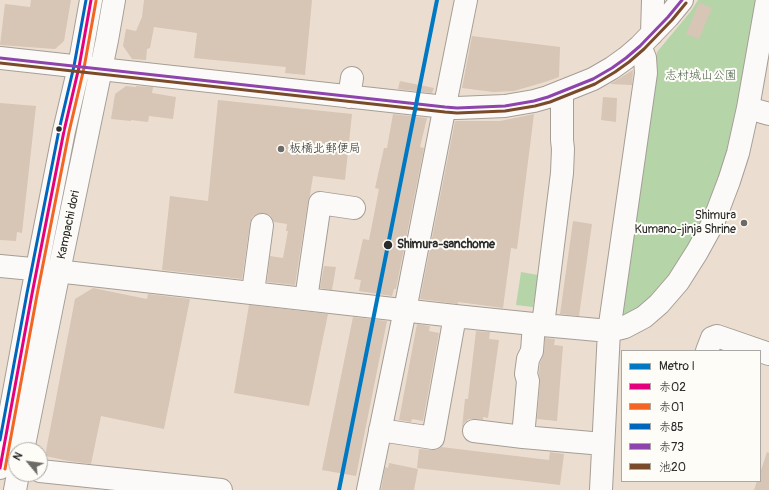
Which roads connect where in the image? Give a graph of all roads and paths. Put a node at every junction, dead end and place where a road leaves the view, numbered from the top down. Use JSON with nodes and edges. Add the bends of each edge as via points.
{"nodes":[{"id":1,"x":91,"y":0,"type":"edge"},
{"id":2,"x":114,"y":0,"type":"edge"},
{"id":3,"x":466,"y":0,"type":"edge"},
{"id":4,"x":653,"y":0,"type":"edge"},
{"id":5,"x":682,"y":0,"type":"edge"},
{"id":6,"x":767,"y":0,"type":"edge"},
{"id":7,"x":646,"y":40,"type":"junction"},
{"id":8,"x":0,"y":58,"type":"edge"},
{"id":9,"x":79,"y":67,"type":"junction"},
{"id":10,"x":101,"y":69,"type":"junction"},
{"id":11,"x":562,"y":92,"type":"junction"},
{"id":12,"x":445,"y":107,"type":"junction"},
{"id":13,"x":748,"y":108,"type":"junction"},
{"id":14,"x":769,"y":114,"type":"edge"},
{"id":15,"x":354,"y":208,"type":"dead end"},
{"id":16,"x":262,"y":225,"type":"dead end"},
{"id":17,"x":0,"y":266,"type":"edge"},
{"id":18,"x":37,"y":270,"type":"junction"},
{"id":19,"x":59,"y":271,"type":"junction"},
{"id":20,"x":253,"y":292,"type":"junction"},
{"id":21,"x":306,"y":299,"type":"junction"},
{"id":22,"x":405,"y":309,"type":"junction"},
{"id":23,"x":455,"y":316,"type":"junction"},
{"id":24,"x":539,"y":324,"type":"junction"},
{"id":25,"x":609,"y":331,"type":"junction"},
{"id":26,"x":707,"y":350,"type":"edge"},
{"id":27,"x":758,"y":350,"type":"edge"},
{"id":28,"x":380,"y":430,"type":"junction"},
{"id":29,"x":474,"y":431,"type":"dead end"},
{"id":30,"x":523,"y":437,"type":"junction"},
{"id":31,"x":25,"y":442,"type":"edge"},
{"id":32,"x":603,"y":444,"type":"junction"},
{"id":33,"x":0,"y":466,"type":"edge"},
{"id":34,"x":48,"y":472,"type":"edge"},
{"id":35,"x":222,"y":490,"type":"edge"},
{"id":36,"x":368,"y":490,"type":"edge"},
{"id":37,"x":601,"y":490,"type":"edge"}],
"edges":[{"from":1,"to":9,"type":"street","name":"Kampachi dori"},
{"from":2,"to":10,"type":"street","name":"Kampachi dori"},
{"from":3,"to":12,"type":"street"},
{"from":4,"to":7,"type":"street"},
{"from":5,"to":7,"type":"street"},
{"from":6,"to":13,"type":"street"},
{"from":7,"to":11,"type":"street","via":[[612,68]]},
{"from":7,"to":25,"type":"street","via":[[646,72]]},
{"from":8,"to":9,"type":"street"},
{"from":9,"to":10,"type":"street"},
{"from":9,"to":18,"type":"street","name":"Kampachi dori"},
{"from":10,"to":12,"type":"street","via":[[354,88]]},
{"from":10,"to":19,"type":"street","name":"Kampachi dori"},
{"from":11,"to":12,"type":"street","via":[[534,101],[505,106]]},
{"from":11,"to":24,"type":"street","via":[[562,173]]},
{"from":12,"to":22,"type":"street"},
{"from":13,"to":14,"type":"street"},
{"from":13,"to":25,"type":"street","via":[[729,181],[713,222],[697,252],[678,282],[658,304],[625,327]]},
{"from":15,"to":21,"type":"street","via":[[320,203]]},
{"from":16,"to":20,"type":"street"},
{"from":17,"to":18,"type":"street"},
{"from":18,"to":19,"type":"street"},
{"from":18,"to":33,"type":"street","name":"Kampachi dori"},
{"from":19,"to":20,"type":"street"},
{"from":19,"to":31,"type":"street","name":"Kampachi dori"},
{"from":20,"to":21,"type":"street"},
{"from":21,"to":22,"type":"street"},
{"from":22,"to":23,"type":"street"},
{"from":22,"to":28,"type":"street"},
{"from":23,"to":24,"type":"street"},
{"from":23,"to":28,"type":"street","via":[[433,438]]},
{"from":24,"to":25,"type":"street"},
{"from":24,"to":30,"type":"street","via":[[528,359]]},
{"from":25,"to":32,"type":"street"},
{"from":26,"to":27,"type":"street","via":[[712,338],[718,336]]},
{"from":28,"to":36,"type":"street"},
{"from":29,"to":30,"type":"street"},
{"from":30,"to":32,"type":"street"},
{"from":32,"to":37,"type":"street"},
{"from":34,"to":35,"type":"street"}]}
